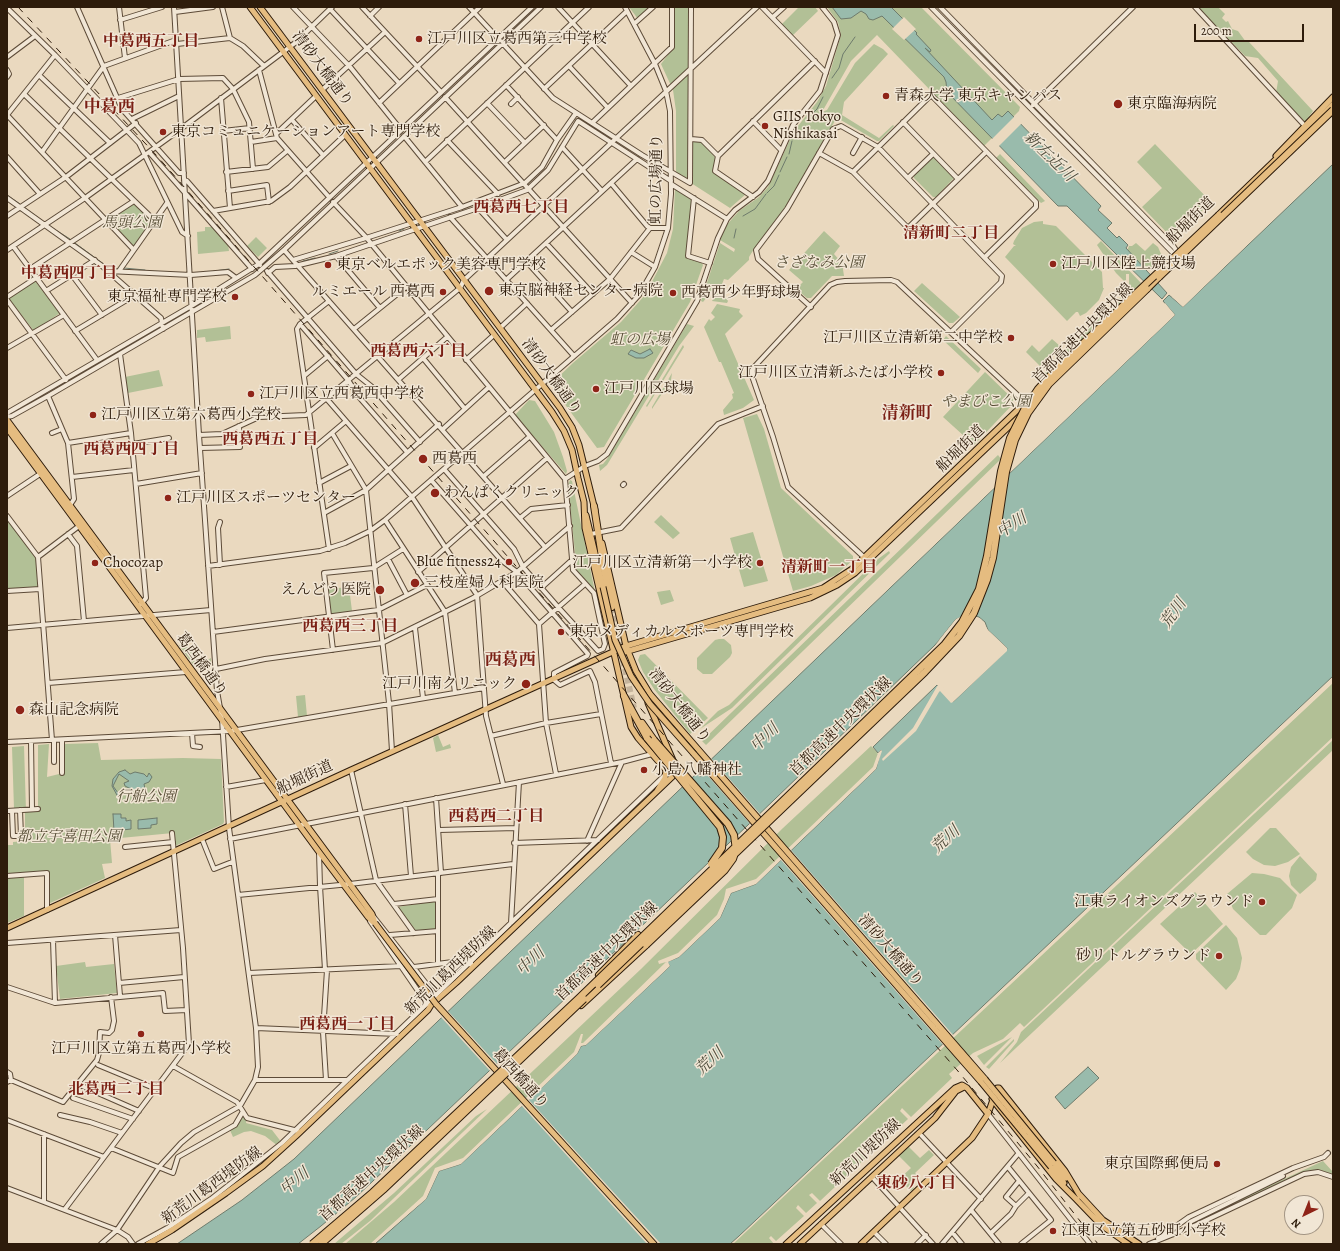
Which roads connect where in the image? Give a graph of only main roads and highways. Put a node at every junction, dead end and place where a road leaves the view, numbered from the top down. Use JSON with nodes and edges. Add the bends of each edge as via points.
{"nodes":[{"id":1,"x":250,"y":7,"type":"edge"},
{"id":2,"x":260,"y":7,"type":"edge"},
{"id":3,"x":1333,"y":99,"type":"edge"},
{"id":4,"x":1333,"y":106,"type":"edge"},
{"id":5,"x":1333,"y":111,"type":"edge"},
{"id":6,"x":1276,"y":159,"type":"junction"},
{"id":7,"x":1274,"y":168,"type":"junction"},
{"id":8,"x":1159,"y":276,"type":"junction"},
{"id":9,"x":7,"y":420,"type":"edge"},
{"id":10,"x":7,"y":428,"type":"edge"},
{"id":11,"x":584,"y":502,"type":"junction"},
{"id":12,"x":594,"y":506,"type":"joint"},
{"id":13,"x":596,"y":533,"type":"junction"},
{"id":14,"x":140,"y":605,"type":"junction"},
{"id":15,"x":612,"y":607,"type":"tunnel mouth"},
{"id":16,"x":626,"y":649,"type":"junction"},
{"id":17,"x":614,"y":653,"type":"junction"},
{"id":18,"x":636,"y":671,"type":"junction"},
{"id":19,"x":624,"y":696,"type":"junction"},
{"id":20,"x":634,"y":708,"type":"tunnel mouth"},
{"id":21,"x":233,"y":731,"type":"junction"},
{"id":22,"x":676,"y":771,"type":"junction"},
{"id":23,"x":666,"y":773,"type":"junction"},
{"id":24,"x":657,"y":791,"type":"junction"},
{"id":25,"x":285,"y":801,"type":"junction"},
{"id":26,"x":370,"y":916,"type":"junction"},
{"id":27,"x":7,"y":928,"type":"edge"},
{"id":28,"x":580,"y":997,"type":"junction"},
{"id":29,"x":576,"y":1007,"type":"junction"},
{"id":30,"x":966,"y":1087,"type":"junction"},
{"id":31,"x":992,"y":1099,"type":"junction"},
{"id":32,"x":988,"y":1114,"type":"junction"},
{"id":33,"x":1052,"y":1165,"type":"junction"},
{"id":34,"x":1080,"y":1196,"type":"junction"},
{"id":35,"x":1078,"y":1201,"type":"junction"},
{"id":36,"x":148,"y":1244,"type":"edge"},
{"id":37,"x":312,"y":1244,"type":"edge"},
{"id":38,"x":321,"y":1244,"type":"edge"},
{"id":39,"x":654,"y":1244,"type":"edge"},
{"id":40,"x":786,"y":1244,"type":"edge"},
{"id":41,"x":800,"y":1244,"type":"edge"},
{"id":42,"x":861,"y":1244,"type":"edge"},
{"id":43,"x":1128,"y":1244,"type":"edge"},
{"id":44,"x":1139,"y":1244,"type":"edge"}],
"edges":[{"from":1,"to":11,"type":"main road","name":"清砂大橋通り","via":[[564,431],[572,450]]},
{"from":2,"to":12,"type":"main road","name":"清砂大橋通り","via":[[572,427],[585,466]]},
{"from":3,"to":6,"type":"highway"},
{"from":3,"to":8,"type":"main road","name":"船堀街道","via":[[1178,250]]},
{"from":4,"to":6,"type":"highway"},
{"from":4,"to":7,"type":"highway","bridge":true},
{"from":5,"to":7,"type":"highway","bridge":true},
{"from":5,"to":8,"type":"main road","name":"船堀街道"},
{"from":6,"to":28,"type":"highway","name":"首都高速中央環状線","bridge":true,"via":[[1058,368],[1027,405],[1013,433],[1002,465],[982,578],[969,610],[954,632],[926,664]]},
{"from":7,"to":29,"type":"highway","name":"首都高速中央環状線","bridge":true,"via":[[1058,376],[1034,403],[1018,434],[1009,460],[988,580],[974,613],[958,636],[925,672]]},
{"from":8,"to":16,"type":"main road","name":"船堀街道","via":[[866,559],[844,576],[823,588]]},
{"from":9,"to":14,"type":"main road","name":"葛西橋通り"},
{"from":10,"to":14,"type":"main road","name":"葛西橋通り"},
{"from":11,"to":13,"type":"main road"},
{"from":11,"to":17,"type":"main road","name":"清砂大橋通り","via":[[585,528]]},
{"from":12,"to":13,"type":"highway"},
{"from":13,"to":15,"type":"highway"},
{"from":13,"to":16,"type":"main road","name":"清砂大橋通り"},
{"from":13,"to":33,"type":"main road","name":"清砂大橋通り","bridge":true,"via":[[592,540],[619,652],[644,696]]},
{"from":14,"to":21,"type":"main road","name":"葛西橋通り","via":[[151,616]]},
{"from":14,"to":21,"type":"main road","name":"葛西橋通り","via":[[145,616],[186,672]]},
{"from":16,"to":17,"type":"main road","name":"船堀街道"},
{"from":16,"to":18,"type":"main road","name":"清砂大橋通り"},
{"from":17,"to":19,"type":"main road","name":"清砂大橋通り"},
{"from":17,"to":25,"type":"main road","name":"船堀街道"},
{"from":18,"to":22,"type":"main road","via":[[636,678],[673,756]]},
{"from":18,"to":33,"type":"main road","name":"清砂大橋通り","bridge":true,"via":[[656,702],[985,1079]]},
{"from":19,"to":23,"type":"main road","name":"清砂大橋通り","via":[[631,727]]},
{"from":19,"to":28,"type":"highway","bridge":true,"via":[[647,738],[718,824],[723,837],[722,848],[712,863],[638,935]]},
{"from":20,"to":29,"type":"highway","bridge":true,"via":[[654,740],[728,824],[735,840],[735,854],[726,870],[585,1002]]},
{"from":21,"to":25,"type":"main road","name":"葛西橋通り"},
{"from":21,"to":25,"type":"main road","name":"葛西橋通り","via":[[266,780]]},
{"from":22,"to":23,"type":"main road"},
{"from":22,"to":24,"type":"main road","name":"新荒川葛西堤防線"},
{"from":23,"to":24,"type":"main road"},
{"from":24,"to":36,"type":"main road","name":"新荒川葛西堤防線","via":[[262,1166]]},
{"from":25,"to":26,"type":"main road","name":"葛西橋通り","via":[[319,852]]},
{"from":25,"to":26,"type":"main road","name":"葛西橋通り","via":[[350,884]]},
{"from":25,"to":27,"type":"main road","name":"船堀街道"},
{"from":26,"to":39,"type":"main road","name":"葛西橋通り","bridge":true,"via":[[436,1004]]},
{"from":28,"to":37,"type":"highway","name":"首都高速中央環状線","bridge":true,"via":[[373,1192]]},
{"from":29,"to":38,"type":"highway","name":"首都高速中央環状線","bridge":true,"via":[[389,1185]]},
{"from":30,"to":32,"type":"main road"},
{"from":30,"to":40,"type":"main road","name":"新荒川堤防線","via":[[960,1085],[951,1090]]},
{"from":30,"to":41,"type":"main road","name":"新荒川堤防線","via":[[956,1091],[936,1118]]},
{"from":31,"to":32,"type":"main road"},
{"from":31,"to":34,"type":"main road","via":[[995,1090],[999,1088],[1065,1171]]},
{"from":31,"to":35,"type":"main road","via":[[1056,1179]]},
{"from":32,"to":42,"type":"main road","via":[[978,1132]]},
{"from":33,"to":34,"type":"main road","name":"清砂大橋通り"},
{"from":33,"to":35,"type":"main road","name":"清砂大橋通り"},
{"from":34,"to":44,"type":"main road","name":"清砂大橋通り","via":[[1103,1220]]},
{"from":35,"to":43,"type":"main road","name":"清砂大橋通り","via":[[1100,1225]]}]}
